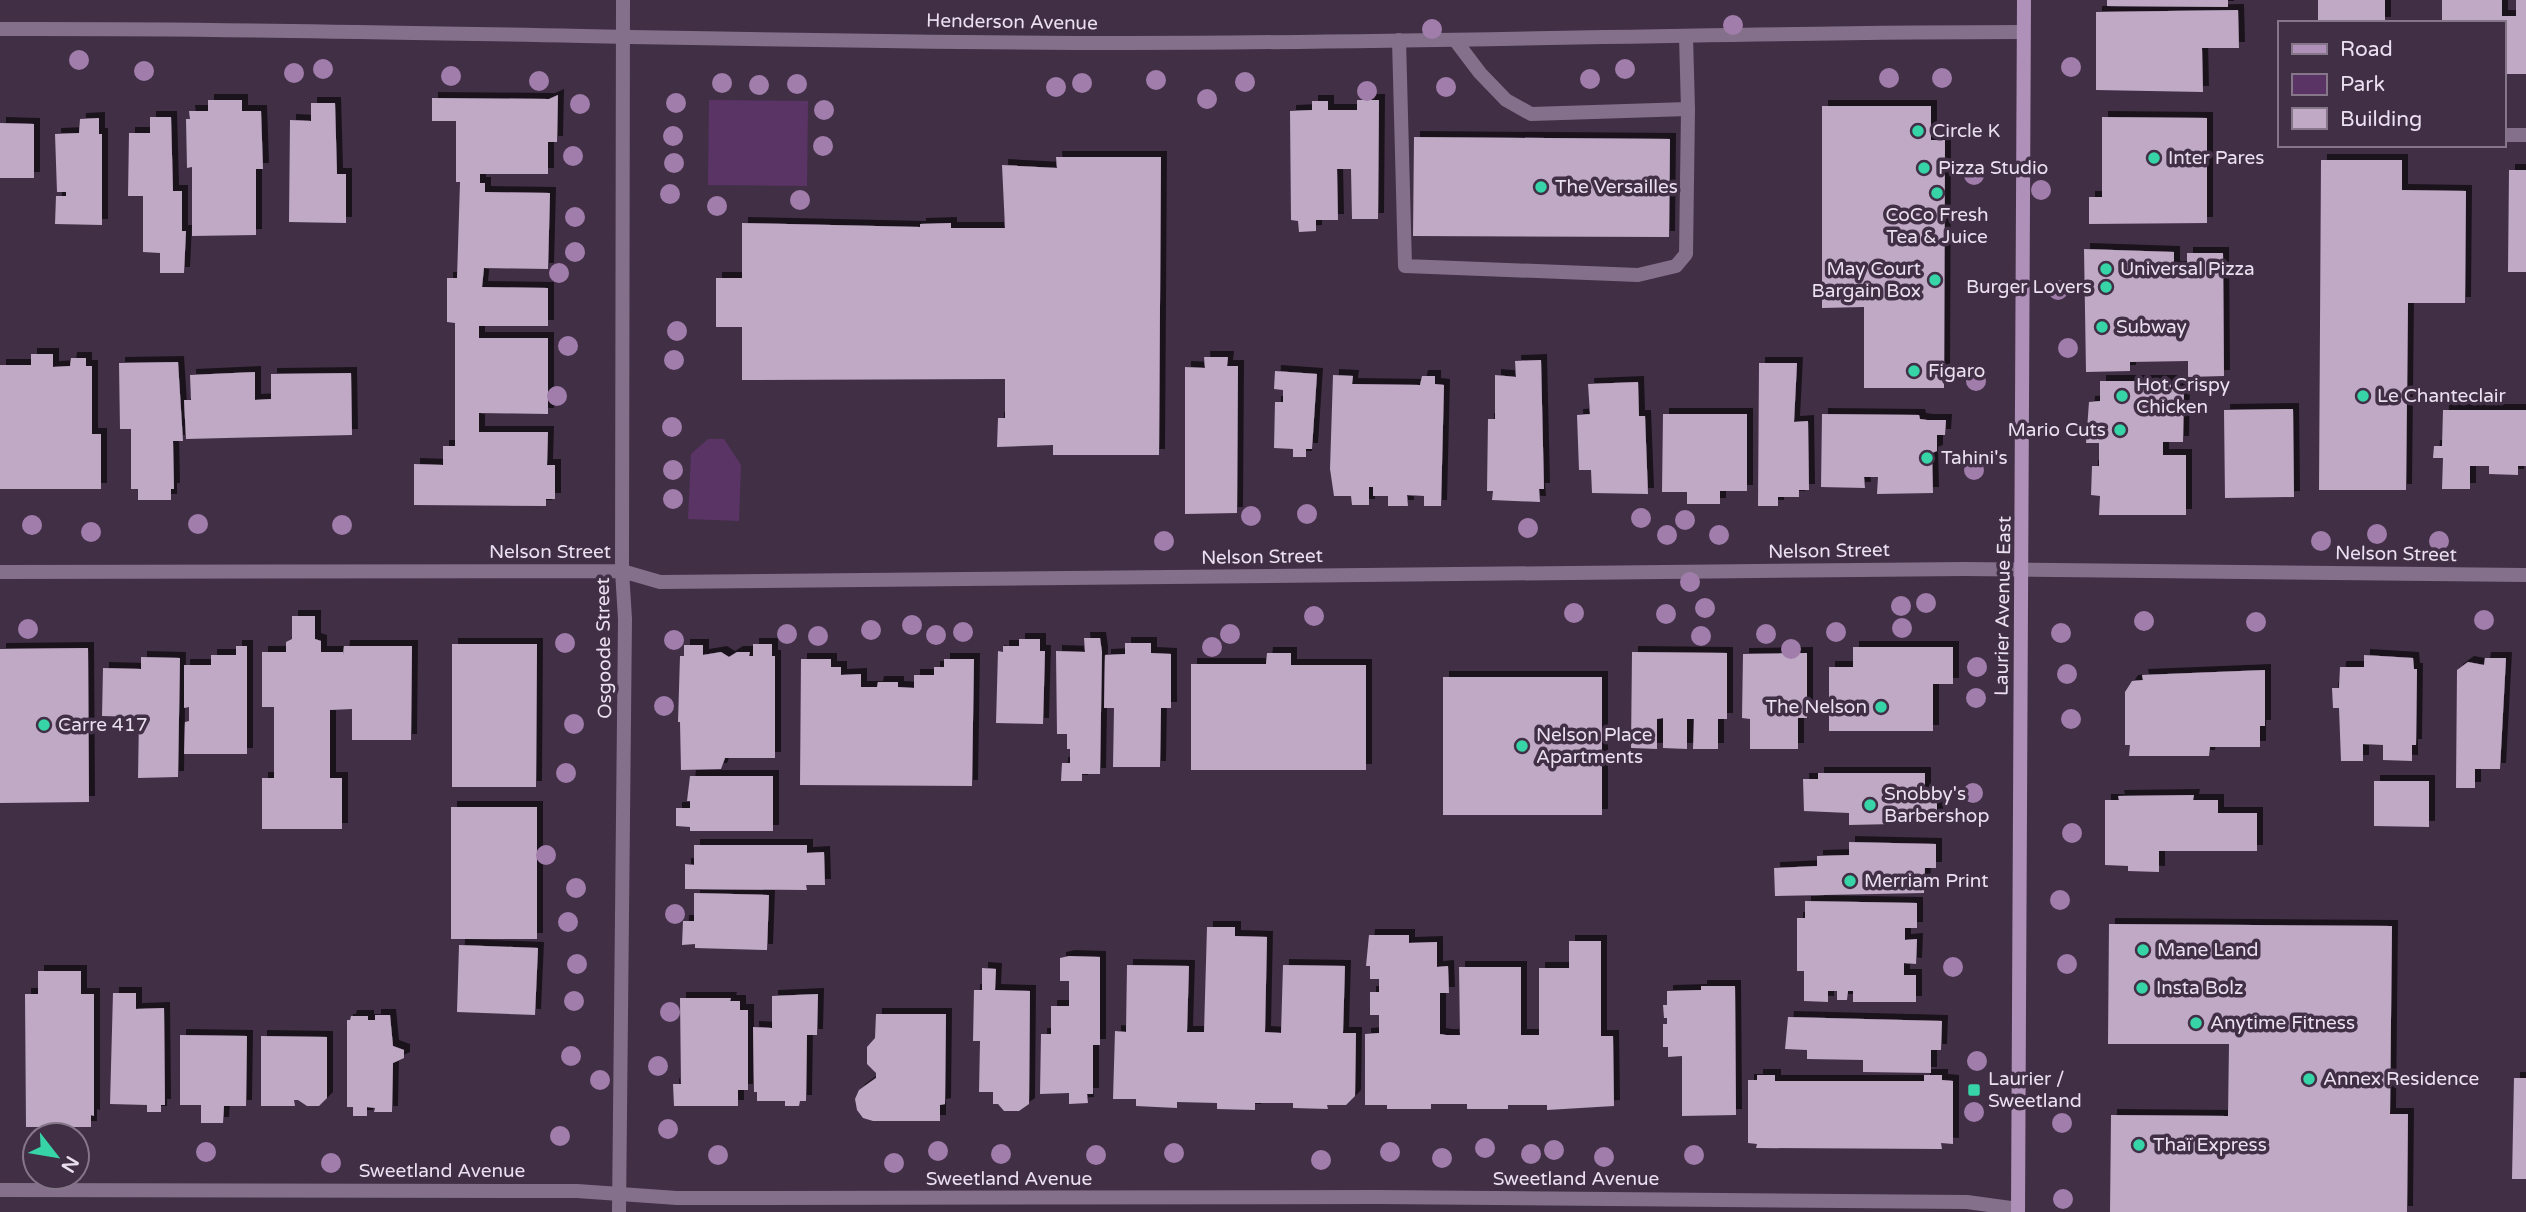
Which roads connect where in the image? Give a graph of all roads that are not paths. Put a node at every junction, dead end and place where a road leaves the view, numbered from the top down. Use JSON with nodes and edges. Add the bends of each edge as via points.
{"nodes":[{"id":1,"x":623,"y":0,"type":"edge"},
{"id":2,"x":2024,"y":0,"type":"edge"},
{"id":3,"x":0,"y":29,"type":"edge"},
{"id":4,"x":2023,"y":32,"type":"junction"},
{"id":5,"x":1686,"y":36,"type":"junction"},
{"id":6,"x":623,"y":39,"type":"junction"},
{"id":7,"x":1399,"y":40,"type":"junction"},
{"id":8,"x":1455,"y":40,"type":"junction"},
{"id":9,"x":1688,"y":109,"type":"junction"},
{"id":10,"x":2505,"y":135,"type":"edge"},
{"id":11,"x":2526,"y":135,"type":"edge"},
{"id":12,"x":2022,"y":569,"type":"junction"},
{"id":13,"x":622,"y":571,"type":"junction"},
{"id":14,"x":0,"y":572,"type":"edge"},
{"id":15,"x":2526,"y":575,"type":"edge"},
{"id":16,"x":0,"y":1190,"type":"edge"},
{"id":17,"x":619,"y":1196,"type":"junction"},
{"id":18,"x":2018,"y":1211,"type":"edge"},
{"id":19,"x":619,"y":1212,"type":"edge"}],
"edges":[{"from":1,"to":6,"type":"street","name":"Osgoode Street"},
{"from":2,"to":4,"type":"street","name":"Laurier Avenue East"},
{"from":3,"to":6,"type":"street","name":"Henderson Avenue"},
{"from":4,"to":5,"type":"street","name":"Henderson Avenue"},
{"from":4,"to":12,"type":"street","name":"Laurier Avenue East"},
{"from":5,"to":8,"type":"street","name":"Henderson Avenue"},
{"from":5,"to":9,"type":"street"},
{"from":6,"to":7,"type":"street","name":"Henderson Avenue"},
{"from":6,"to":13,"type":"street","name":"Osgoode Street"},
{"from":7,"to":8,"type":"street","name":"Henderson Avenue"},
{"from":7,"to":9,"type":"street","via":[[1405,265],[1638,275],[1676,266],[1686,254]]},
{"from":8,"to":9,"type":"street","via":[[1506,100],[1531,114]]},
{"from":10,"to":11,"type":"street"},
{"from":12,"to":13,"type":"street","name":"Nelson Street","via":[[673,582]]},
{"from":12,"to":15,"type":"street","name":"Nelson Street"},
{"from":12,"to":18,"type":"street","name":"Laurier Avenue East"},
{"from":13,"to":14,"type":"street","name":"Nelson Street"},
{"from":13,"to":17,"type":"street","name":"Osgoode Street"},
{"from":16,"to":17,"type":"street","name":"Sweetland Avenue","via":[[569,1191]]},
{"from":17,"to":18,"type":"street","name":"Sweetland Avenue","via":[[1967,1202]]},
{"from":17,"to":19,"type":"street","name":"Osgoode Street"}]}
